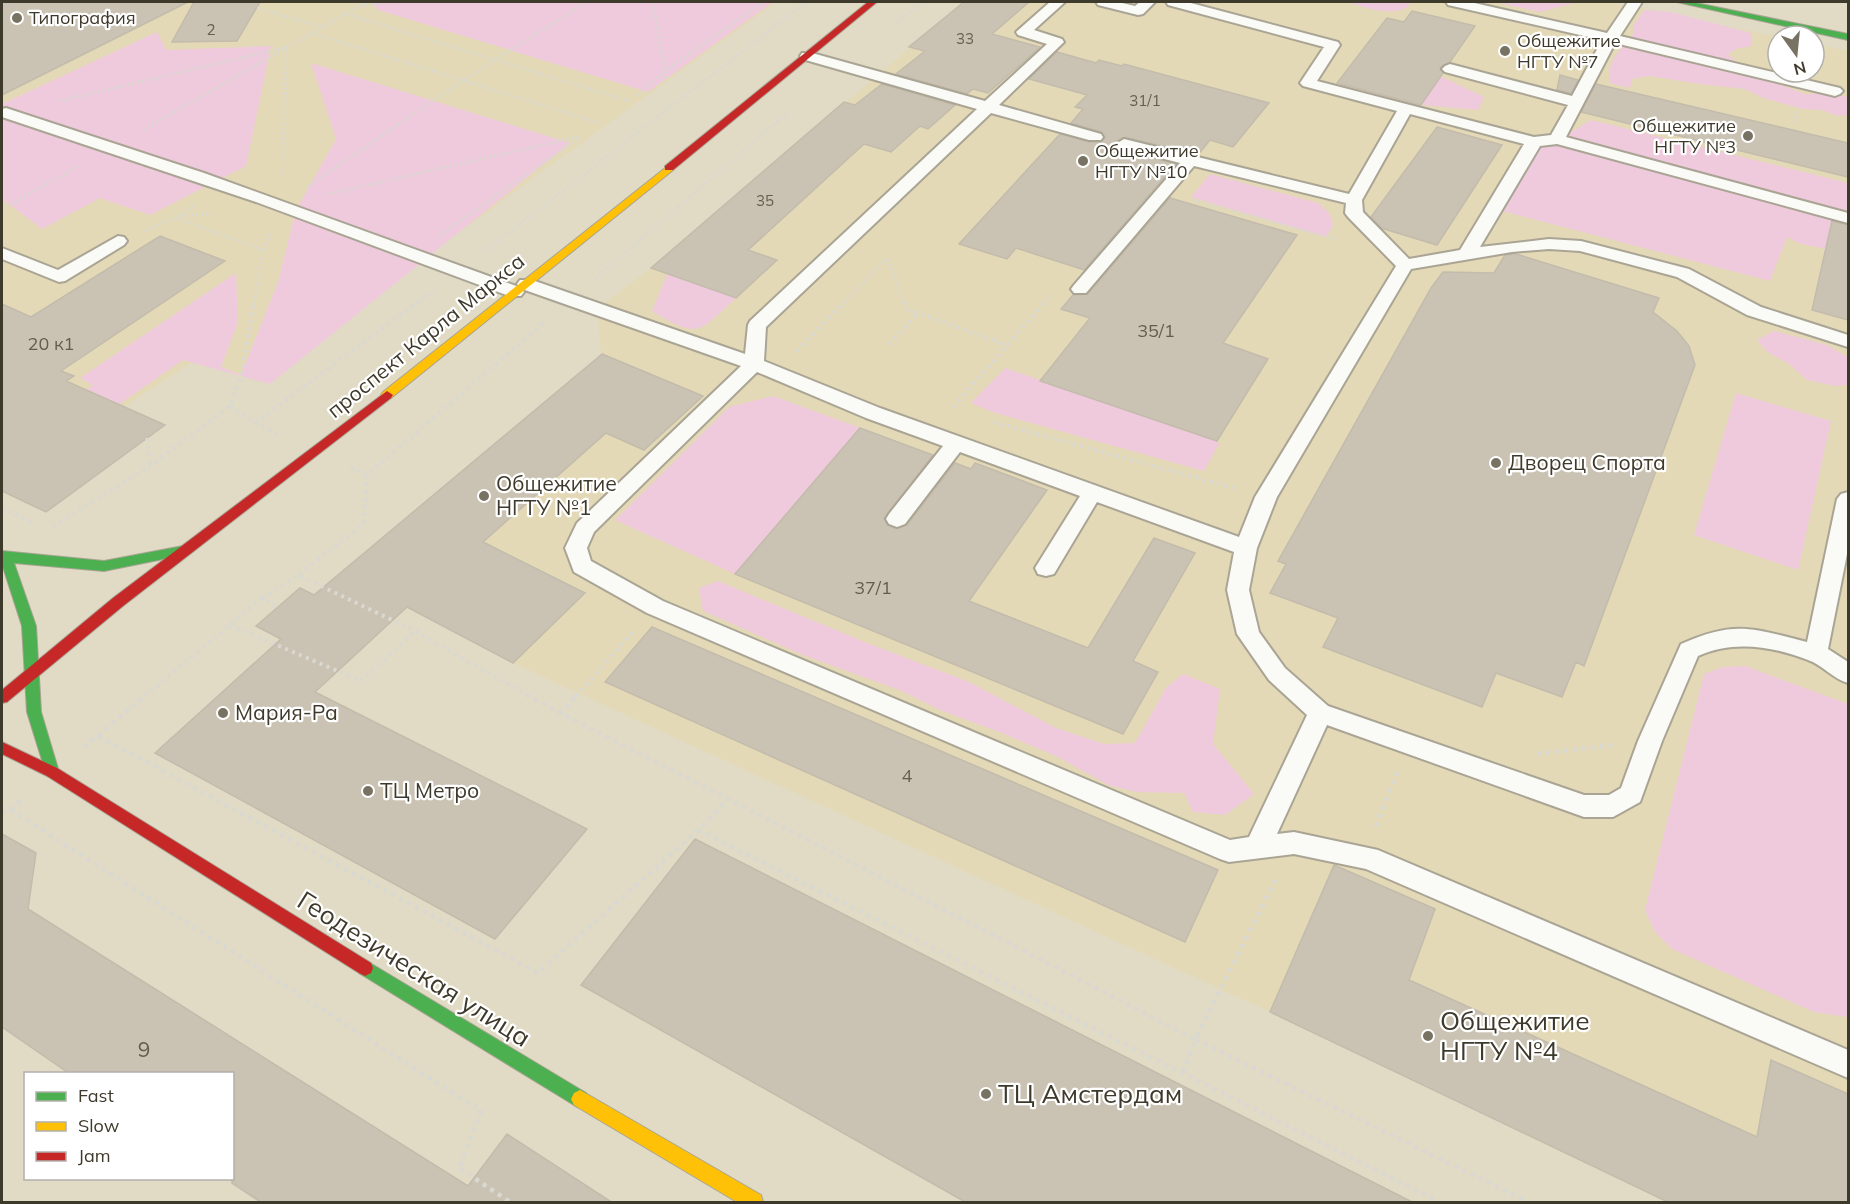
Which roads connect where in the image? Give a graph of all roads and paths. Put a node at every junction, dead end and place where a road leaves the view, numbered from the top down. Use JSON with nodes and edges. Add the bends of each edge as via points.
{"nodes":[{"id":1,"x":366,"y":2,"type":"edge"},
{"id":2,"x":389,"y":2,"type":"edge"},
{"id":3,"x":586,"y":2,"type":"edge"},
{"id":4,"x":653,"y":2,"type":"edge"},
{"id":5,"x":763,"y":2,"type":"edge"},
{"id":6,"x":806,"y":2,"type":"edge"},
{"id":7,"x":873,"y":2,"type":"edge"},
{"id":8,"x":922,"y":2,"type":"edge"},
{"id":9,"x":1058,"y":2,"type":"edge"},
{"id":10,"x":1103,"y":2,"type":"edge"},
{"id":11,"x":1148,"y":2,"type":"edge"},
{"id":12,"x":1173,"y":2,"type":"edge"},
{"id":13,"x":1453,"y":2,"type":"edge"},
{"id":14,"x":1635,"y":2,"type":"edge"},
{"id":15,"x":1681,"y":2,"type":"edge"},
{"id":16,"x":357,"y":6,"type":"junction"},
{"id":17,"x":257,"y":8,"type":"dead end"},
{"id":18,"x":346,"y":14,"type":"junction"},
{"id":19,"x":895,"y":23,"type":"dead end"},
{"id":20,"x":322,"y":27,"type":"junction"},
{"id":21,"x":311,"y":33,"type":"junction"},
{"id":22,"x":1848,"y":37,"type":"edge"},
{"id":23,"x":1611,"y":38,"type":"junction"},
{"id":24,"x":287,"y":47,"type":"junction"},
{"id":25,"x":807,"y":56,"type":"junction"},
{"id":26,"x":497,"y":60,"type":"junction"},
{"id":27,"x":1450,"y":69,"type":"dead end"},
{"id":28,"x":665,"y":70,"type":"junction"},
{"id":29,"x":666,"y":80,"type":"dead end"},
{"id":30,"x":464,"y":81,"type":"junction"},
{"id":31,"x":1835,"y":91,"type":"dead end"},
{"id":32,"x":638,"y":94,"type":"dead end"},
{"id":33,"x":629,"y":101,"type":"dead end"},
{"id":34,"x":1576,"y":102,"type":"junction"},
{"id":35,"x":987,"y":108,"type":"junction"},
{"id":36,"x":1404,"y":110,"type":"junction"},
{"id":37,"x":788,"y":113,"type":"dead end"},
{"id":38,"x":3,"y":114,"type":"edge"},
{"id":39,"x":599,"y":123,"type":"dead end"},
{"id":40,"x":1095,"y":136,"type":"dead end"},
{"id":41,"x":1557,"y":139,"type":"junction"},
{"id":42,"x":1534,"y":142,"type":"junction"},
{"id":43,"x":1125,"y":144,"type":"dead end"},
{"id":44,"x":114,"y":146,"type":"junction"},
{"id":45,"x":1190,"y":161,"type":"junction"},
{"id":46,"x":1163,"y":192,"type":"junction"},
{"id":47,"x":1354,"y":200,"type":"junction"},
{"id":48,"x":281,"y":205,"type":"junction"},
{"id":49,"x":2,"y":209,"type":"edge"},
{"id":50,"x":222,"y":212,"type":"dead end"},
{"id":51,"x":176,"y":217,"type":"junction"},
{"id":52,"x":1848,"y":218,"type":"edge"},
{"id":53,"x":1336,"y":239,"type":"dead end"},
{"id":54,"x":118,"y":241,"type":"joint"},
{"id":55,"x":263,"y":250,"type":"dead end"},
{"id":56,"x":2,"y":253,"type":"edge"},
{"id":57,"x":411,"y":254,"type":"junction"},
{"id":58,"x":1467,"y":254,"type":"junction"},
{"id":59,"x":1405,"y":265,"type":"junction"},
{"id":60,"x":459,"y":271,"type":"junction"},
{"id":61,"x":520,"y":288,"type":"junction"},
{"id":62,"x":1080,"y":289,"type":"joint"},
{"id":63,"x":571,"y":300,"type":"junction"},
{"id":64,"x":918,"y":313,"type":"junction"},
{"id":65,"x":1848,"y":340,"type":"edge"},
{"id":66,"x":889,"y":345,"type":"dead end"},
{"id":67,"x":1007,"y":345,"type":"junction"},
{"id":68,"x":808,"y":356,"type":"dead end"},
{"id":69,"x":754,"y":364,"type":"junction"},
{"id":70,"x":241,"y":376,"type":"dead end"},
{"id":71,"x":942,"y":404,"type":"dead end"},
{"id":72,"x":953,"y":407,"type":"junction"},
{"id":73,"x":964,"y":411,"type":"dead end"},
{"id":74,"x":985,"y":420,"type":"dead end"},
{"id":75,"x":255,"y":423,"type":"dead end"},
{"id":76,"x":147,"y":438,"type":"dead end"},
{"id":77,"x":956,"y":443,"type":"junction"},
{"id":78,"x":150,"y":466,"type":"junction"},
{"id":79,"x":1092,"y":493,"type":"junction"},
{"id":80,"x":1266,"y":497,"type":"junction"},
{"id":81,"x":1848,"y":499,"type":"edge"},
{"id":82,"x":2,"y":508,"type":"edge"},
{"id":83,"x":897,"y":519,"type":"dead end"},
{"id":84,"x":39,"y":525,"type":"dead end"},
{"id":85,"x":48,"y":529,"type":"dead end"},
{"id":86,"x":1246,"y":548,"type":"junction"},
{"id":87,"x":183,"y":551,"type":"junction"},
{"id":88,"x":4,"y":557,"type":"edge"},
{"id":89,"x":1046,"y":568,"type":"dead end"},
{"id":90,"x":298,"y":575,"type":"junction"},
{"id":91,"x":262,"y":598,"type":"junction"},
{"id":92,"x":278,"y":607,"type":"dead end"},
{"id":93,"x":655,"y":607,"type":"junction"},
{"id":94,"x":230,"y":625,"type":"junction"},
{"id":95,"x":415,"y":632,"type":"junction"},
{"id":96,"x":1816,"y":653,"type":"junction"},
{"id":97,"x":32,"y":671,"type":"junction"},
{"id":98,"x":1848,"y":674,"type":"edge"},
{"id":99,"x":2,"y":698,"type":"edge"},
{"id":100,"x":1320,"y":713,"type":"junction"},
{"id":101,"x":560,"y":714,"type":"junction"},
{"id":102,"x":98,"y":736,"type":"junction"},
{"id":103,"x":1650,"y":741,"type":"junction"},
{"id":104,"x":1408,"y":743,"type":"junction"},
{"id":105,"x":2,"y":748,"type":"edge"},
{"id":106,"x":1534,"y":754,"type":"dead end"},
{"id":107,"x":52,"y":772,"type":"junction"},
{"id":108,"x":727,"y":800,"type":"junction"},
{"id":109,"x":11,"y":810,"type":"junction"},
{"id":110,"x":2,"y":812,"type":"edge"},
{"id":111,"x":1377,"y":820,"type":"dead end"},
{"id":112,"x":698,"y":830,"type":"junction"},
{"id":113,"x":1294,"y":843,"type":"junction"},
{"id":114,"x":1257,"y":849,"type":"junction"},
{"id":115,"x":1195,"y":1039,"type":"junction"},
{"id":116,"x":1848,"y":1064,"type":"edge"},
{"id":117,"x":1182,"y":1072,"type":"junction"},
{"id":118,"x":510,"y":1203,"type":"edge"},
{"id":119,"x":754,"y":1203,"type":"edge"},
{"id":120,"x":1440,"y":1203,"type":"edge"},
{"id":121,"x":1528,"y":1203,"type":"edge"}],
"edges":[{"from":1,"to":16,"type":"path"},
{"from":2,"to":16,"type":"path"},
{"from":3,"to":26,"type":"path"},
{"from":4,"to":28,"type":"path"},
{"from":5,"to":28,"type":"path"},
{"from":6,"to":60,"type":"path"},
{"from":7,"to":25,"type":"main road","name":"проспект Карла Маркса"},
{"from":8,"to":19,"type":"path"},
{"from":9,"to":35,"type":"lane","via":[[1023,32],[1057,42]]},
{"from":10,"to":11,"type":"lane","via":[[1138,11]]},
{"from":12,"to":36,"type":"lane","via":[[1333,45],[1308,83]]},
{"from":13,"to":23,"type":"lane"},
{"from":14,"to":23,"type":"lane"},
{"from":15,"to":22,"type":"main road"},
{"from":16,"to":18,"type":"path"},
{"from":17,"to":20,"type":"path"},
{"from":18,"to":20,"type":"path"},
{"from":18,"to":26,"type":"path"},
{"from":20,"to":21,"type":"path"},
{"from":21,"to":24,"type":"path"},
{"from":21,"to":30,"type":"path"},
{"from":23,"to":31,"type":"lane"},
{"from":23,"to":34,"type":"lane"},
{"from":24,"to":38,"type":"path"},
{"from":24,"to":44,"type":"path"},
{"from":25,"to":35,"type":"lane"},
{"from":25,"to":61,"type":"main road","name":"проспект Карла Маркса"},
{"from":26,"to":30,"type":"path"},
{"from":26,"to":33,"type":"path"},
{"from":27,"to":34,"type":"lane"},
{"from":28,"to":29,"type":"path"},
{"from":28,"to":32,"type":"path"},
{"from":30,"to":39,"type":"path"},
{"from":30,"to":48,"type":"path"},
{"from":34,"to":41,"type":"lane"},
{"from":35,"to":40,"type":"lane"},
{"from":35,"to":69,"type":"lane","via":[[757,325]]},
{"from":36,"to":42,"type":"lane"},
{"from":36,"to":47,"type":"lane"},
{"from":37,"to":63,"type":"path"},
{"from":38,"to":44,"type":"lane"},
{"from":41,"to":42,"type":"lane"},
{"from":41,"to":52,"type":"lane"},
{"from":42,"to":58,"type":"lane"},
{"from":43,"to":45,"type":"lane"},
{"from":44,"to":48,"type":"lane"},
{"from":44,"to":49,"type":"path"},
{"from":45,"to":46,"type":"lane"},
{"from":45,"to":47,"type":"lane"},
{"from":46,"to":53,"type":"path"},
{"from":46,"to":62,"type":"lane"},
{"from":47,"to":59,"type":"lane","via":[[1354,213]]},
{"from":48,"to":57,"type":"lane"},
{"from":48,"to":57,"type":"path","via":[[582,136]]},
{"from":50,"to":51,"type":"path"},
{"from":51,"to":54,"type":"path"},
{"from":51,"to":55,"type":"path"},
{"from":54,"to":56,"type":"lane","via":[[58,277]]},
{"from":57,"to":60,"type":"lane"},
{"from":58,"to":59,"type":"lane"},
{"from":58,"to":65,"type":"lane","via":[[1550,244],[1581,246],[1683,273],[1754,311]]},
{"from":59,"to":80,"type":"lane"},
{"from":60,"to":61,"type":"lane"},
{"from":60,"to":75,"type":"path"},
{"from":61,"to":63,"type":"lane"},
{"from":61,"to":87,"type":"main road","name":"проспект Карла Маркса","via":[[315,452]]},
{"from":62,"to":67,"type":"path","via":[[1060,285]]},
{"from":63,"to":69,"type":"lane"},
{"from":63,"to":90,"type":"path","via":[[367,475],[364,524]]},
{"from":64,"to":66,"type":"path"},
{"from":64,"to":67,"type":"path"},
{"from":64,"to":68,"type":"path","via":[[907,309],[887,258],[797,352]]},
{"from":67,"to":72,"type":"path"},
{"from":69,"to":77,"type":"lane"},
{"from":69,"to":93,"type":"lane","via":[[585,528],[576,548],[582,566]]},
{"from":70,"to":78,"type":"path","via":[[230,406]]},
{"from":71,"to":72,"type":"path"},
{"from":72,"to":73,"type":"path"},
{"from":74,"to":80,"type":"path"},
{"from":76,"to":78,"type":"path"},
{"from":77,"to":79,"type":"lane"},
{"from":77,"to":83,"type":"lane"},
{"from":78,"to":85,"type":"path"},
{"from":79,"to":86,"type":"lane"},
{"from":79,"to":89,"type":"lane"},
{"from":80,"to":86,"type":"lane"},
{"from":81,"to":96,"type":"lane"},
{"from":82,"to":84,"type":"path"},
{"from":86,"to":100,"type":"lane","via":[[1238,590],[1248,634],[1277,674]]},
{"from":87,"to":88,"type":"main road","via":[[104,566]]},
{"from":87,"to":97,"type":"main road","name":"проспект Карла Маркса"},
{"from":88,"to":97,"type":"main road","via":[[29,626]]},
{"from":90,"to":91,"type":"path"},
{"from":90,"to":95,"type":"path"},
{"from":91,"to":92,"type":"path"},
{"from":91,"to":94,"type":"path"},
{"from":93,"to":101,"type":"path"},
{"from":93,"to":114,"type":"lane","via":[[1229,851]]},
{"from":94,"to":95,"type":"path","via":[[361,681]]},
{"from":94,"to":102,"type":"path"},
{"from":95,"to":101,"type":"path"},
{"from":96,"to":98,"type":"lane"},
{"from":96,"to":103,"type":"lane","via":[[1747,636],[1714,639],[1689,650]]},
{"from":97,"to":99,"type":"main road","name":"проспект Карла Маркса"},
{"from":97,"to":107,"type":"main road","via":[[34,712]]},
{"from":100,"to":104,"type":"lane"},
{"from":100,"to":114,"type":"lane"},
{"from":101,"to":108,"type":"path"},
{"from":102,"to":107,"type":"path"},
{"from":102,"to":112,"type":"path","via":[[538,973]]},
{"from":103,"to":104,"type":"lane","via":[[1631,795],[1613,806],[1584,806]]},
{"from":103,"to":106,"type":"path"},
{"from":104,"to":111,"type":"path"},
{"from":105,"to":107,"type":"main road","name":"Геодезическая улица"},
{"from":107,"to":109,"type":"path"},
{"from":107,"to":119,"type":"main road","name":"Геодезическая улица","via":[[468,1033]]},
{"from":108,"to":112,"type":"path"},
{"from":108,"to":115,"type":"path"},
{"from":109,"to":110,"type":"path"},
{"from":109,"to":118,"type":"path","via":[[481,1111],[459,1168]]},
{"from":112,"to":117,"type":"path"},
{"from":113,"to":114,"type":"lane"},
{"from":113,"to":115,"type":"path"},
{"from":113,"to":116,"type":"lane","via":[[1369,858]]},
{"from":115,"to":117,"type":"path"},
{"from":115,"to":121,"type":"path"},
{"from":117,"to":120,"type":"path"}]}
